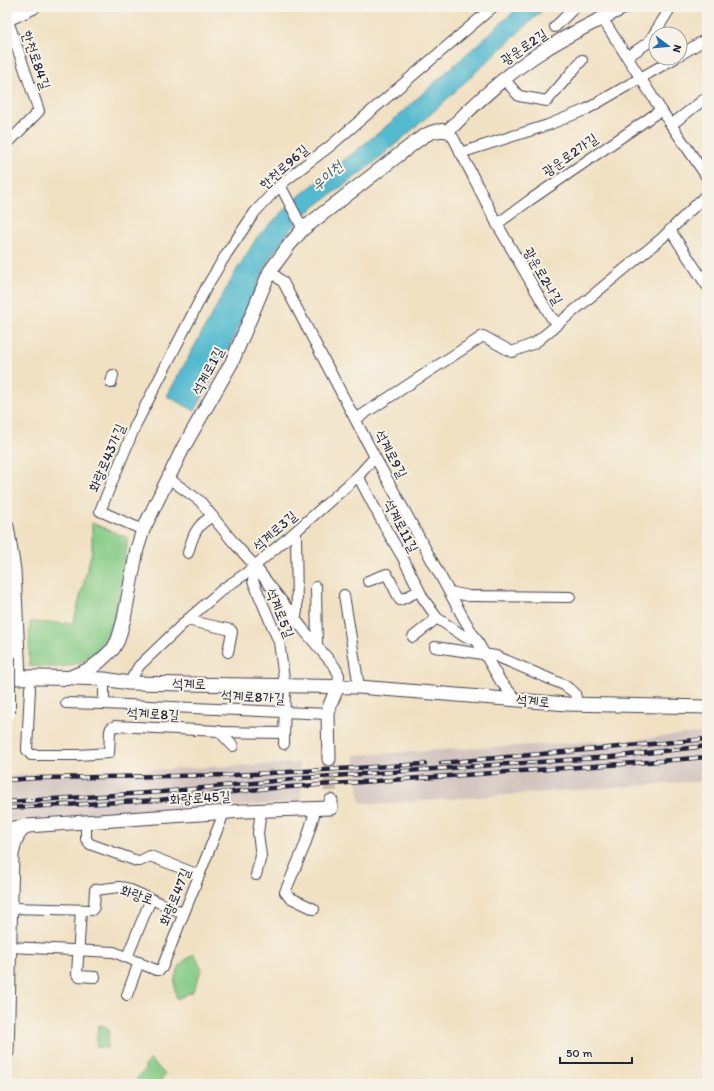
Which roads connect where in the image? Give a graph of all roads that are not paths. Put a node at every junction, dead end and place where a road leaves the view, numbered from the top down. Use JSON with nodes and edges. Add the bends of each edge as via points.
{"nodes":[{"id":1,"x":33,"y":7,"type":"edge"},
{"id":2,"x":493,"y":7,"type":"edge"},
{"id":3,"x":575,"y":7,"type":"edge"},
{"id":4,"x":624,"y":7,"type":"edge"},
{"id":5,"x":671,"y":7,"type":"edge"},
{"id":6,"x":7,"y":18,"type":"edge"},
{"id":7,"x":602,"y":18,"type":"junction"},
{"id":8,"x":555,"y":26,"type":"dead end"},
{"id":9,"x":707,"y":41,"type":"edge"},
{"id":10,"x":688,"y":50,"type":"edge"},
{"id":11,"x":627,"y":57,"type":"junction"},
{"id":12,"x":582,"y":60,"type":"dead end"},
{"id":13,"x":662,"y":66,"type":"edge"},
{"id":14,"x":504,"y":79,"type":"junction"},
{"id":15,"x":641,"y":79,"type":"junction"},
{"id":16,"x":707,"y":97,"type":"edge"},
{"id":17,"x":661,"y":110,"type":"junction"},
{"id":18,"x":671,"y":125,"type":"junction"},
{"id":19,"x":448,"y":131,"type":"junction"},
{"id":20,"x":7,"y":144,"type":"edge"},
{"id":21,"x":460,"y":154,"type":"junction"},
{"id":22,"x":707,"y":177,"type":"edge"},
{"id":23,"x":281,"y":187,"type":"junction"},
{"id":24,"x":707,"y":194,"type":"edge"},
{"id":25,"x":497,"y":224,"type":"junction"},
{"id":26,"x":301,"y":225,"type":"junction"},
{"id":27,"x":670,"y":230,"type":"junction"},
{"id":28,"x":270,"y":271,"type":"junction"},
{"id":29,"x":707,"y":286,"type":"edge"},
{"id":30,"x":558,"y":323,"type":"junction"},
{"id":31,"x":151,"y":395,"type":"joint"},
{"id":32,"x":356,"y":419,"type":"junction"},
{"id":33,"x":375,"y":457,"type":"junction"},
{"id":34,"x":358,"y":476,"type":"junction"},
{"id":35,"x":168,"y":478,"type":"junction"},
{"id":36,"x":213,"y":517,"type":"junction"},
{"id":37,"x":7,"y":526,"type":"edge"},
{"id":38,"x":143,"y":530,"type":"junction"},
{"id":39,"x":296,"y":531,"type":"junction"},
{"id":40,"x":188,"y":553,"type":"dead end"},
{"id":41,"x":255,"y":566,"type":"junction"},
{"id":42,"x":11,"y":574,"type":"edge"},
{"id":43,"x":368,"y":581,"type":"dead end"},
{"id":44,"x":316,"y":587,"type":"dead end"},
{"id":45,"x":419,"y":591,"type":"junction"},
{"id":46,"x":450,"y":592,"type":"junction"},
{"id":47,"x":344,"y":595,"type":"dead end"},
{"id":48,"x":570,"y":597,"type":"dead end"},
{"id":49,"x":437,"y":618,"type":"junction"},
{"id":50,"x":295,"y":619,"type":"junction"},
{"id":51,"x":187,"y":620,"type":"junction"},
{"id":52,"x":413,"y":637,"type":"dead end"},
{"id":53,"x":476,"y":640,"type":"junction"},
{"id":54,"x":316,"y":645,"type":"junction"},
{"id":55,"x":435,"y":647,"type":"dead end"},
{"id":56,"x":228,"y":652,"type":"dead end"},
{"id":57,"x":484,"y":654,"type":"junction"},
{"id":58,"x":7,"y":657,"type":"edge"},
{"id":59,"x":13,"y":677,"type":"edge"},
{"id":60,"x":68,"y":678,"type":"junction"},
{"id":61,"x":104,"y":679,"type":"junction"},
{"id":62,"x":129,"y":683,"type":"junction"},
{"id":63,"x":285,"y":686,"type":"junction"},
{"id":64,"x":338,"y":686,"type":"junction"},
{"id":65,"x":359,"y":687,"type":"junction"},
{"id":66,"x":30,"y":688,"type":"dead end"},
{"id":67,"x":516,"y":699,"type":"junction"},
{"id":68,"x":66,"y":703,"type":"dead end"},
{"id":69,"x":104,"y":704,"type":"junction"},
{"id":70,"x":577,"y":704,"type":"junction"},
{"id":71,"x":707,"y":707,"type":"edge"},
{"id":72,"x":285,"y":712,"type":"junction"},
{"id":73,"x":7,"y":713,"type":"edge"},
{"id":74,"x":328,"y":714,"type":"junction"},
{"id":75,"x":219,"y":732,"type":"junction"},
{"id":76,"x":284,"y":739,"type":"joint"},
{"id":77,"x":233,"y":746,"type":"dead end"},
{"id":78,"x":329,"y":759,"type":"tunnel mouth"},
{"id":79,"x":334,"y":806,"type":"dead end"},
{"id":80,"x":316,"y":808,"type":"junction"},
{"id":81,"x":261,"y":811,"type":"junction"},
{"id":82,"x":224,"y":813,"type":"junction"},
{"id":83,"x":86,"y":822,"type":"junction"},
{"id":84,"x":27,"y":826,"type":"junction"},
{"id":85,"x":7,"y":829,"type":"edge"},
{"id":86,"x":199,"y":875,"type":"junction"},
{"id":87,"x":256,"y":875,"type":"dead end"},
{"id":88,"x":151,"y":899,"type":"junction"},
{"id":89,"x":314,"y":909,"type":"dead end"},
{"id":90,"x":81,"y":910,"type":"junction"},
{"id":91,"x":184,"y":913,"type":"junction"},
{"id":92,"x":9,"y":916,"type":"edge"},
{"id":93,"x":9,"y":945,"type":"edge"},
{"id":94,"x":79,"y":949,"type":"junction"},
{"id":95,"x":127,"y":957,"type":"junction"},
{"id":96,"x":139,"y":962,"type":"junction"},
{"id":97,"x":95,"y":977,"type":"dead end"},
{"id":98,"x":127,"y":995,"type":"dead end"},
{"id":99,"x":7,"y":1052,"type":"edge"}],
"edges":[{"from":1,"to":6,"type":"main road"},
{"from":2,"to":23,"type":"street","name":"한천로96길"},
{"from":3,"to":8,"type":"street"},
{"from":4,"to":7,"type":"street","name":"광운로2길"},
{"from":5,"to":11,"type":"street","via":[[649,42]]},
{"from":6,"to":20,"type":"street","name":"한천로84길","via":[[39,111]]},
{"from":7,"to":11,"type":"street"},
{"from":7,"to":14,"type":"street","name":"광운로2길","via":[[541,52]]},
{"from":9,"to":10,"type":"street","via":[[706,39]]},
{"from":11,"to":15,"type":"street"},
{"from":12,"to":14,"type":"street","name":"광운로2길","via":[[547,101],[519,96]]},
{"from":13,"to":15,"type":"street"},
{"from":14,"to":19,"type":"street","name":"광운로2길"},
{"from":15,"to":17,"type":"street"},
{"from":15,"to":21,"type":"street","via":[[587,109],[548,125]]},
{"from":16,"to":18,"type":"street"},
{"from":17,"to":18,"type":"street"},
{"from":17,"to":25,"type":"street","name":"광운로2가길"},
{"from":18,"to":22,"type":"street"},
{"from":19,"to":21,"type":"street","name":"광운로2나길"},
{"from":19,"to":26,"type":"street","name":"석계로1길","via":[[433,131],[418,140]]},
{"from":21,"to":25,"type":"street","name":"광운로2나길"},
{"from":23,"to":26,"type":"street"},
{"from":23,"to":31,"type":"street","name":"한천로96길","via":[[255,212],[224,251]]},
{"from":24,"to":27,"type":"street","name":"광운로2나길"},
{"from":25,"to":30,"type":"street","name":"광운로2나길","via":[[551,317]]},
{"from":26,"to":28,"type":"street","name":"석계로1길"},
{"from":27,"to":29,"type":"street"},
{"from":27,"to":30,"type":"street","name":"광운로2나길"},
{"from":28,"to":32,"type":"street","name":"석계로9길","via":[[284,282]]},
{"from":28,"to":35,"type":"street","name":"석계로1길","via":[[232,362]]},
{"from":30,"to":32,"type":"street","via":[[535,343],[512,352],[483,336]]},
{"from":31,"to":38,"type":"street","name":"화랑로43가길","via":[[136,424],[100,511]]},
{"from":32,"to":33,"type":"street","name":"석계로9길"},
{"from":33,"to":34,"type":"street","name":"석계로3길"},
{"from":33,"to":46,"type":"street","name":"석계로9길"},
{"from":34,"to":39,"type":"street","name":"석계로3길"},
{"from":34,"to":45,"type":"street","name":"석계로11길"},
{"from":35,"to":36,"type":"street","via":[[200,501]]},
{"from":35,"to":38,"type":"street","name":"석계로1길"},
{"from":36,"to":40,"type":"street","via":[[206,519],[193,534]]},
{"from":36,"to":41,"type":"street"},
{"from":37,"to":42,"type":"street"},
{"from":38,"to":60,"type":"street","name":"석계로1길","via":[[118,640],[113,649],[90,669]]},
{"from":39,"to":41,"type":"street","name":"석계로3길"},
{"from":39,"to":50,"type":"street"},
{"from":41,"to":50,"type":"street"},
{"from":41,"to":51,"type":"street","name":"석계로3길"},
{"from":41,"to":63,"type":"street","name":"석계로5길","via":[[253,581],[279,642]]},
{"from":42,"to":59,"type":"street"},
{"from":43,"to":45,"type":"street","via":[[387,574],[400,600]]},
{"from":44,"to":54,"type":"street"},
{"from":45,"to":49,"type":"street","name":"석계로11길"},
{"from":46,"to":48,"type":"street","via":[[469,596]]},
{"from":46,"to":53,"type":"street","name":"석계로9길"},
{"from":47,"to":65,"type":"street"},
{"from":49,"to":52,"type":"street"},
{"from":49,"to":53,"type":"street","name":"석계로11길","via":[[465,637]]},
{"from":50,"to":54,"type":"street"},
{"from":51,"to":56,"type":"street","via":[[231,630]]},
{"from":51,"to":62,"type":"street","name":"석계로3길","via":[[138,666]]},
{"from":53,"to":57,"type":"street","name":"석계로9길"},
{"from":54,"to":64,"type":"street","via":[[335,667],[339,675]]},
{"from":55,"to":57,"type":"street"},
{"from":57,"to":67,"type":"street","name":"석계로9길","via":[[501,682]]},
{"from":57,"to":70,"type":"street","via":[[496,656],[564,685],[575,693]]},
{"from":58,"to":73,"type":"main road","bridge":true},
{"from":59,"to":60,"type":"main road","name":"석계로"},
{"from":60,"to":61,"type":"street","name":"석계로"},
{"from":61,"to":62,"type":"street","name":"석계로"},
{"from":61,"to":69,"type":"street"},
{"from":62,"to":63,"type":"street","name":"석계로"},
{"from":63,"to":64,"type":"street","name":"석계로"},
{"from":63,"to":72,"type":"street","name":"석계로5길"},
{"from":64,"to":65,"type":"street","name":"석계로"},
{"from":64,"to":74,"type":"street"},
{"from":65,"to":67,"type":"street","name":"석계로"},
{"from":66,"to":75,"type":"street","name":"석계로8길","via":[[27,750],[29,754],[109,753],[110,731],[115,726]]},
{"from":67,"to":70,"type":"street","name":"석계로"},
{"from":68,"to":69,"type":"street","name":"석계로8가길"},
{"from":69,"to":72,"type":"street","name":"석계로8가길"},
{"from":70,"to":71,"type":"street","name":"석계로"},
{"from":72,"to":74,"type":"street","name":"석계로8가길"},
{"from":72,"to":76,"type":"street","name":"석계로5길"},
{"from":74,"to":78,"type":"street"},
{"from":75,"to":76,"type":"street","name":"석계로8길"},
{"from":75,"to":77,"type":"street"},
{"from":79,"to":80,"type":"street","name":"화랑로45길"},
{"from":80,"to":81,"type":"street","name":"화랑로45길"},
{"from":80,"to":89,"type":"street","via":[[305,845],[285,892],[289,897]]},
{"from":81,"to":82,"type":"street","name":"화랑로45길"},
{"from":81,"to":87,"type":"street","via":[[258,833],[261,856]]},
{"from":82,"to":83,"type":"street","name":"화랑로45길"},
{"from":82,"to":86,"type":"street","name":"화랑로47길"},
{"from":83,"to":84,"type":"street","name":"화랑로45길"},
{"from":83,"to":86,"type":"street","via":[[86,839],[90,844],[140,861],[148,856],[152,857]]},
{"from":84,"to":85,"type":"street","name":"화랑로45길"},
{"from":84,"to":92,"type":"street","via":[[18,833],[14,843]]},
{"from":86,"to":91,"type":"street","name":"화랑로47길"},
{"from":88,"to":90,"type":"street","name":"화랑로","via":[[122,887],[98,889],[94,892],[93,910]]},
{"from":88,"to":91,"type":"street","name":"화랑로"},
{"from":88,"to":95,"type":"street","name":"화랑로47길"},
{"from":90,"to":92,"type":"street"},
{"from":90,"to":94,"type":"street"},
{"from":91,"to":96,"type":"street","name":"화랑로47길","via":[[162,968],[156,970]]},
{"from":92,"to":93,"type":"street"},
{"from":93,"to":94,"type":"street","name":"화랑로47길"},
{"from":93,"to":99,"type":"street"},
{"from":94,"to":95,"type":"street","name":"화랑로47길","via":[[114,952]]},
{"from":94,"to":97,"type":"street","via":[[78,975]]},
{"from":95,"to":96,"type":"street","name":"화랑로47길"},
{"from":96,"to":98,"type":"street"}]}
